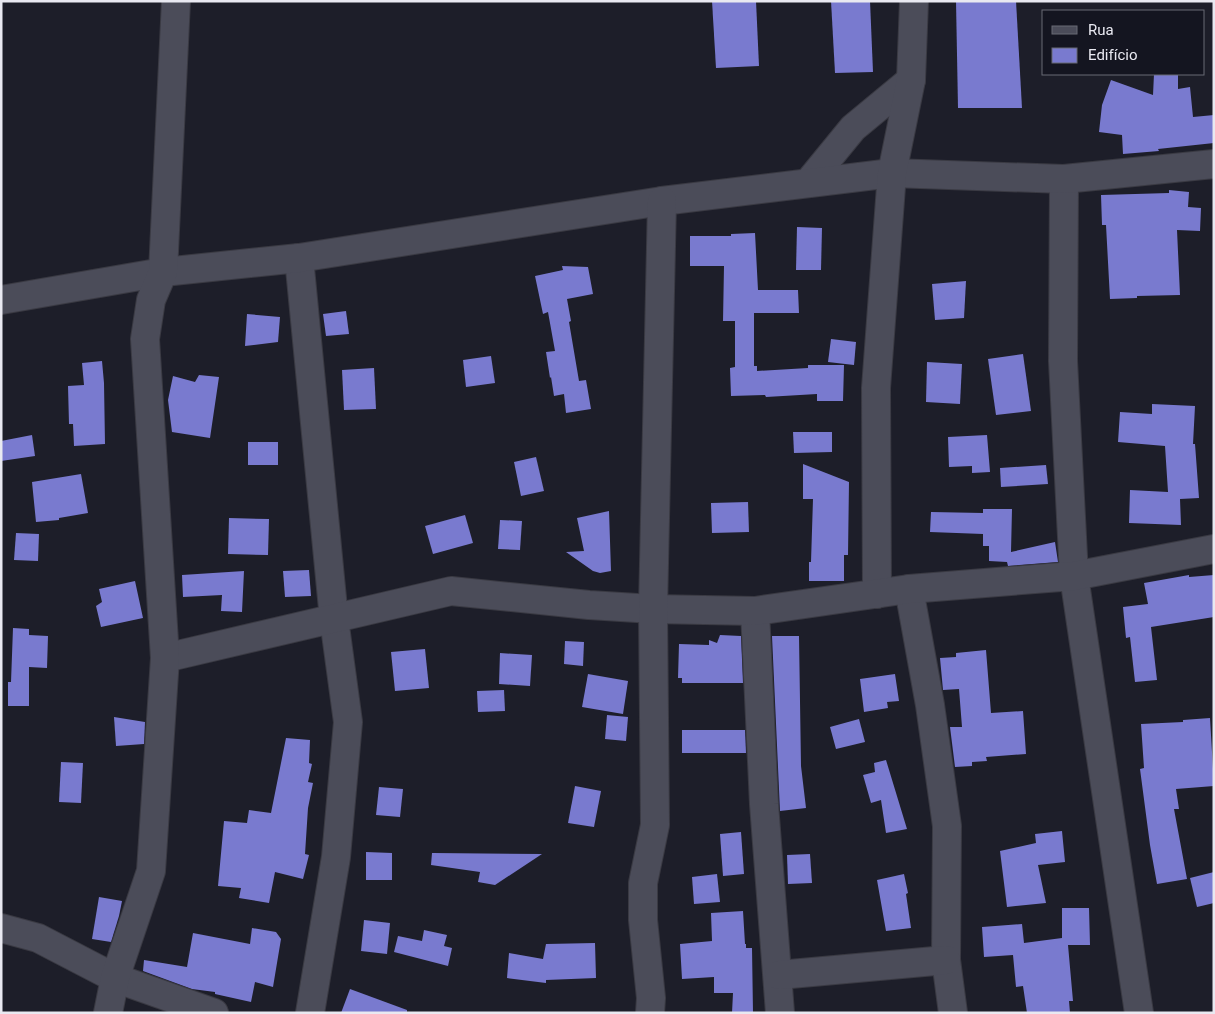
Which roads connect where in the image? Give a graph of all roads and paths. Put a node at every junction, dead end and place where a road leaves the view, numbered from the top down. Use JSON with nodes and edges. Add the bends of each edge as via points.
{"nodes":[{"id":1,"x":176,"y":1,"type":"edge"},
{"id":2,"x":914,"y":1,"type":"edge"},
{"id":3,"x":911,"y":80,"type":"junction"},
{"id":4,"x":1214,"y":164,"type":"edge"},
{"id":5,"x":892,"y":173,"type":"junction"},
{"id":6,"x":1064,"y":179,"type":"junction"},
{"id":7,"x":808,"y":183,"type":"junction"},
{"id":8,"x":662,"y":201,"type":"junction"},
{"id":9,"x":299,"y":258,"type":"junction"},
{"id":10,"x":163,"y":272,"type":"junction"},
{"id":11,"x":1,"y":300,"type":"edge"},
{"id":12,"x":1214,"y":549,"type":"edge"},
{"id":13,"x":1074,"y":576,"type":"junction"},
{"id":14,"x":909,"y":589,"type":"junction"},
{"id":15,"x":877,"y":594,"type":"junction"},
{"id":16,"x":653,"y":609,"type":"junction"},
{"id":17,"x":755,"y":611,"type":"junction"},
{"id":18,"x":334,"y":619,"type":"junction"},
{"id":19,"x":165,"y":658,"type":"junction"},
{"id":20,"x":1,"y":928,"type":"edge"},
{"id":21,"x":946,"y":960,"type":"junction"},
{"id":22,"x":779,"y":976,"type":"junction"},
{"id":23,"x":115,"y":978,"type":"junction"},
{"id":24,"x":108,"y":1013,"type":"edge"},
{"id":25,"x":214,"y":1013,"type":"edge"},
{"id":26,"x":310,"y":1013,"type":"edge"},
{"id":27,"x":650,"y":1013,"type":"edge"},
{"id":28,"x":780,"y":1013,"type":"edge"},
{"id":29,"x":953,"y":1013,"type":"edge"},
{"id":30,"x":1139,"y":1013,"type":"edge"}],
"edges":[{"from":1,"to":10,"type":"street"},
{"from":2,"to":3,"type":"street"},
{"from":3,"to":5,"type":"street"},
{"from":3,"to":7,"type":"street","via":[[854,128]]},
{"from":4,"to":6,"type":"street"},
{"from":5,"to":6,"type":"street"},
{"from":5,"to":7,"type":"street"},
{"from":5,"to":15,"type":"street","via":[[876,388]]},
{"from":6,"to":13,"type":"street","via":[[1063,361]]},
{"from":7,"to":8,"type":"street"},
{"from":8,"to":9,"type":"street"},
{"from":8,"to":16,"type":"street"},
{"from":9,"to":10,"type":"street"},
{"from":9,"to":18,"type":"street"},
{"from":10,"to":11,"type":"street"},
{"from":10,"to":19,"type":"street","via":[[151,300],[145,339]]},
{"from":12,"to":13,"type":"street"},
{"from":13,"to":14,"type":"street"},
{"from":13,"to":30,"type":"street"},
{"from":14,"to":15,"type":"street"},
{"from":14,"to":21,"type":"street","via":[[947,826]]},
{"from":15,"to":17,"type":"street"},
{"from":16,"to":17,"type":"street"},
{"from":16,"to":18,"type":"street","via":[[451,591]]},
{"from":16,"to":27,"type":"street","via":[[655,825],[643,883]]},
{"from":17,"to":22,"type":"street","via":[[764,804]]},
{"from":18,"to":19,"type":"street"},
{"from":18,"to":26,"type":"street","via":[[348,722],[336,857]]},
{"from":19,"to":23,"type":"street","via":[[152,871]]},
{"from":20,"to":23,"type":"street","via":[[38,938]]},
{"from":21,"to":22,"type":"street"},
{"from":21,"to":29,"type":"street"},
{"from":22,"to":28,"type":"street"},
{"from":23,"to":24,"type":"street"},
{"from":23,"to":25,"type":"street"}]}
